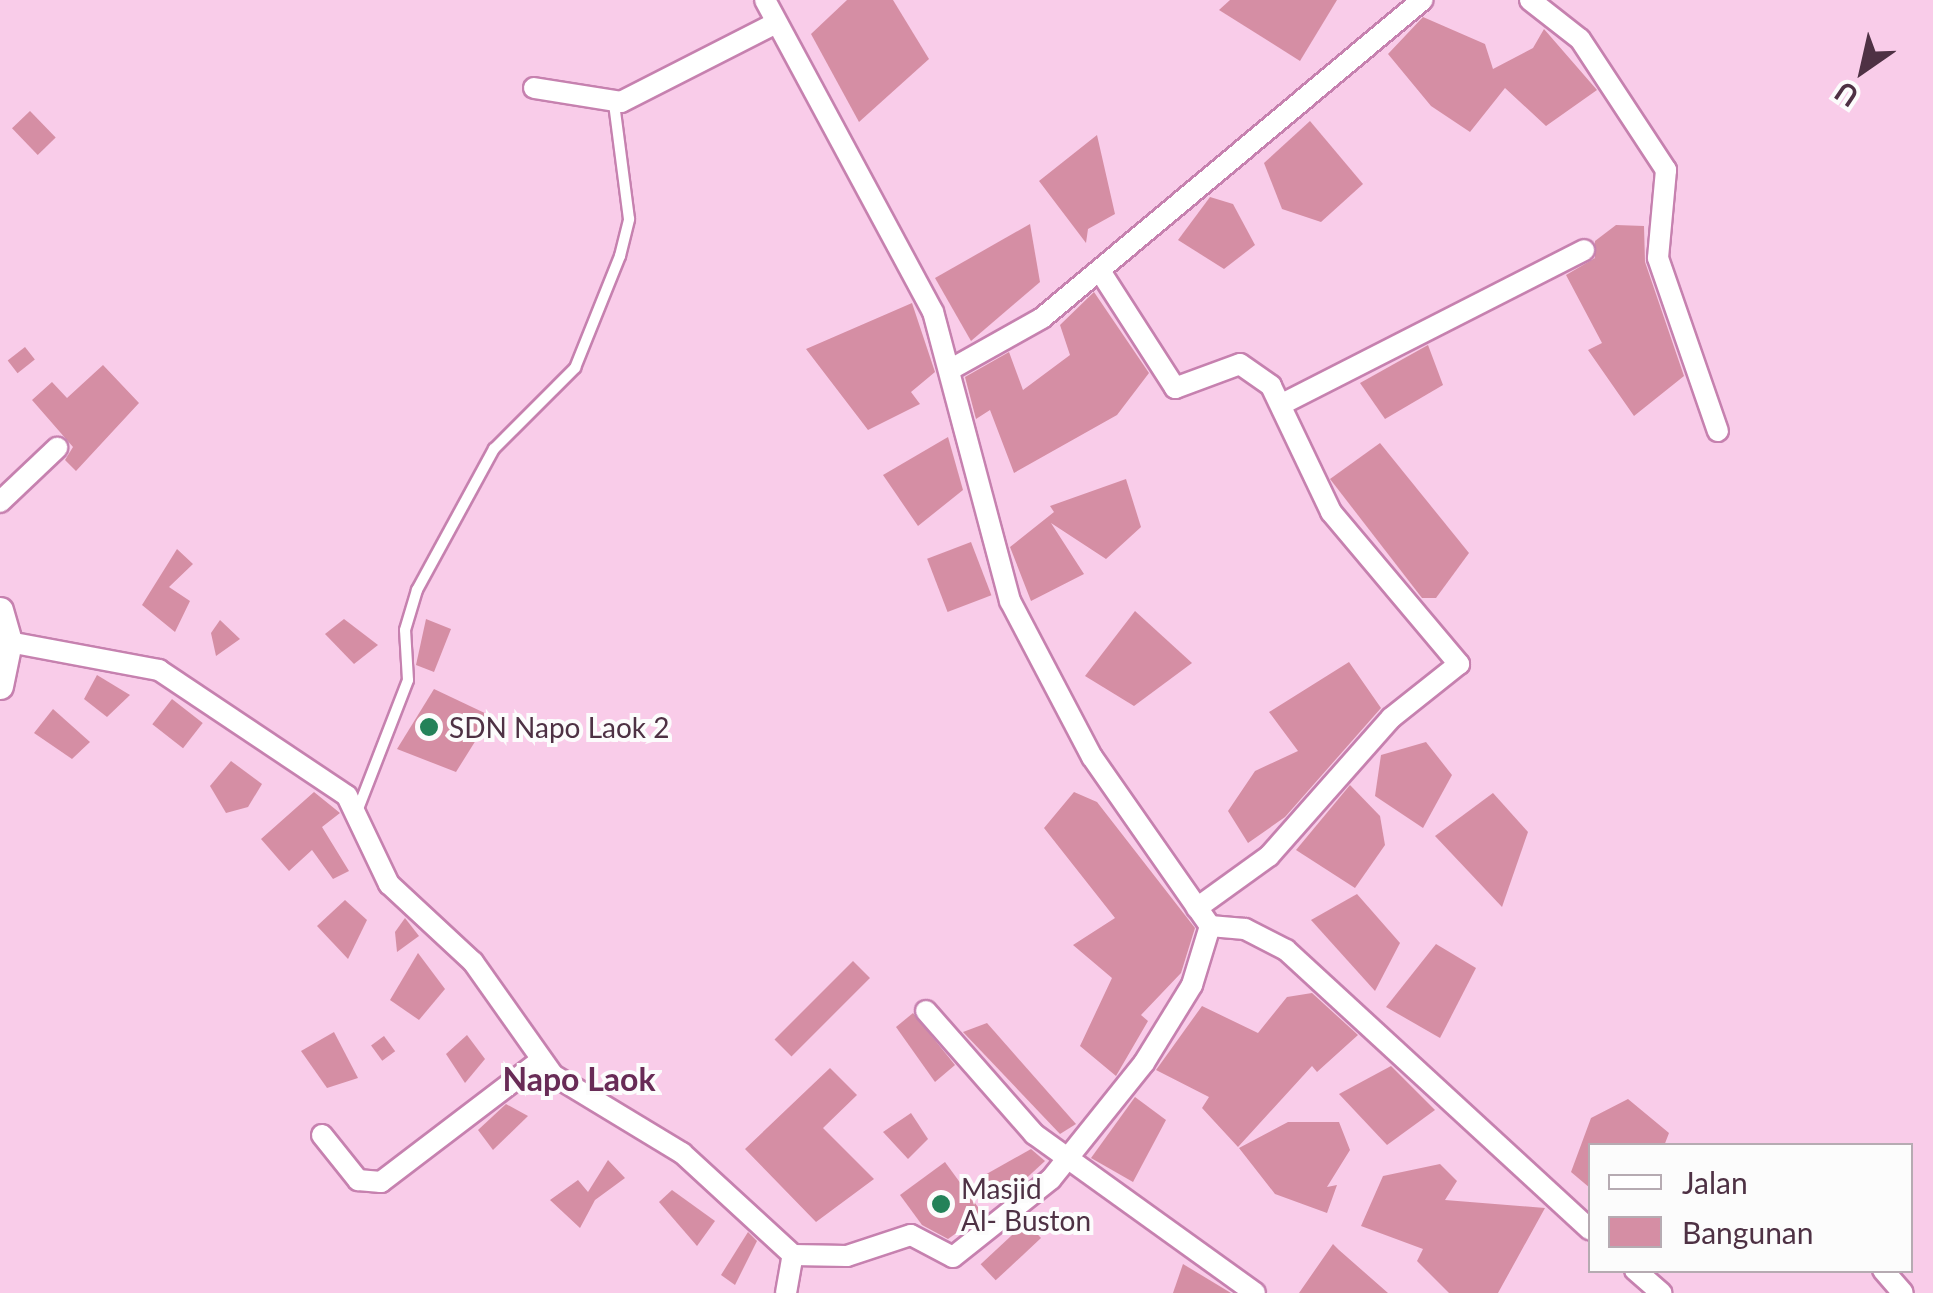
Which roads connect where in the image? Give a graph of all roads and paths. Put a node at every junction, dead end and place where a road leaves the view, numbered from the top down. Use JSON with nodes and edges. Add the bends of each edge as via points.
{"nodes":[{"id":1,"x":765,"y":0,"type":"edge"},
{"id":2,"x":1422,"y":0,"type":"edge"},
{"id":3,"x":1530,"y":0,"type":"edge"},
{"id":4,"x":776,"y":23,"type":"junction"},
{"id":5,"x":534,"y":88,"type":"dead end"},
{"id":6,"x":614,"y":103,"type":"junction"},
{"id":7,"x":1584,"y":250,"type":"dead end"},
{"id":8,"x":1100,"y":271,"type":"junction"},
{"id":9,"x":953,"y":368,"type":"junction"},
{"id":10,"x":1282,"y":404,"type":"junction"},
{"id":11,"x":1718,"y":431,"type":"dead end"},
{"id":12,"x":58,"y":448,"type":"dead end"},
{"id":13,"x":0,"y":502,"type":"edge"},
{"id":14,"x":0,"y":610,"type":"edge"},
{"id":15,"x":9,"y":642,"type":"junction"},
{"id":16,"x":0,"y":686,"type":"edge"},
{"id":17,"x":358,"y":809,"type":"junction"},
{"id":18,"x":1197,"y":908,"type":"junction"},
{"id":19,"x":1210,"y":926,"type":"junction"},
{"id":20,"x":926,"y":1011,"type":"dead end"},
{"id":21,"x":541,"y":1060,"type":"junction"},
{"id":22,"x":322,"y":1135,"type":"dead end"},
{"id":23,"x":1068,"y":1163,"type":"junction"},
{"id":24,"x":1588,"y":1228,"type":"edge"},
{"id":25,"x":793,"y":1255,"type":"junction"},
{"id":26,"x":1638,"y":1273,"type":"edge"},
{"id":27,"x":1886,"y":1273,"type":"edge"},
{"id":28,"x":786,"y":1293,"type":"edge"},
{"id":29,"x":1255,"y":1293,"type":"edge"},
{"id":30,"x":1661,"y":1293,"type":"edge"},
{"id":31,"x":1903,"y":1293,"type":"edge"}],
"edges":[{"from":1,"to":4,"type":"street"},
{"from":2,"to":8,"type":"street"},
{"from":3,"to":11,"type":"street","via":[[1580,39],[1666,170],[1658,258]]},
{"from":4,"to":6,"type":"street"},
{"from":4,"to":9,"type":"street","via":[[906,255]]},
{"from":5,"to":6,"type":"street"},
{"from":6,"to":17,"type":"lane","via":[[628,220],[620,256],[575,368],[494,449],[418,590],[405,630],[408,680]]},
{"from":7,"to":10,"type":"street"},
{"from":8,"to":9,"type":"street"},
{"from":8,"to":10,"type":"street","via":[[1176,388],[1240,364]]},
{"from":9,"to":18,"type":"street","via":[[1004,587],[1092,757]]},
{"from":10,"to":18,"type":"street","via":[[1332,512],[1458,670],[1391,718],[1269,856]]},
{"from":12,"to":13,"type":"street"},
{"from":14,"to":15,"type":"street"},
{"from":15,"to":16,"type":"street"},
{"from":15,"to":17,"type":"street","via":[[159,670]]},
{"from":17,"to":21,"type":"street","via":[[389,884],[473,962]]},
{"from":18,"to":19,"type":"street"},
{"from":19,"to":23,"type":"street","via":[[1192,985]]},
{"from":19,"to":24,"type":"street","via":[[1245,929],[1286,950]]},
{"from":20,"to":23,"type":"street"},
{"from":21,"to":22,"type":"street","via":[[381,1182],[358,1180]]},
{"from":21,"to":25,"type":"street","via":[[590,1103],[682,1152]]},
{"from":23,"to":25,"type":"street","via":[[953,1257],[911,1235],[848,1256]]},
{"from":23,"to":29,"type":"street"},
{"from":25,"to":28,"type":"street"},
{"from":26,"to":30,"type":"street"},
{"from":27,"to":31,"type":"street"}]}
